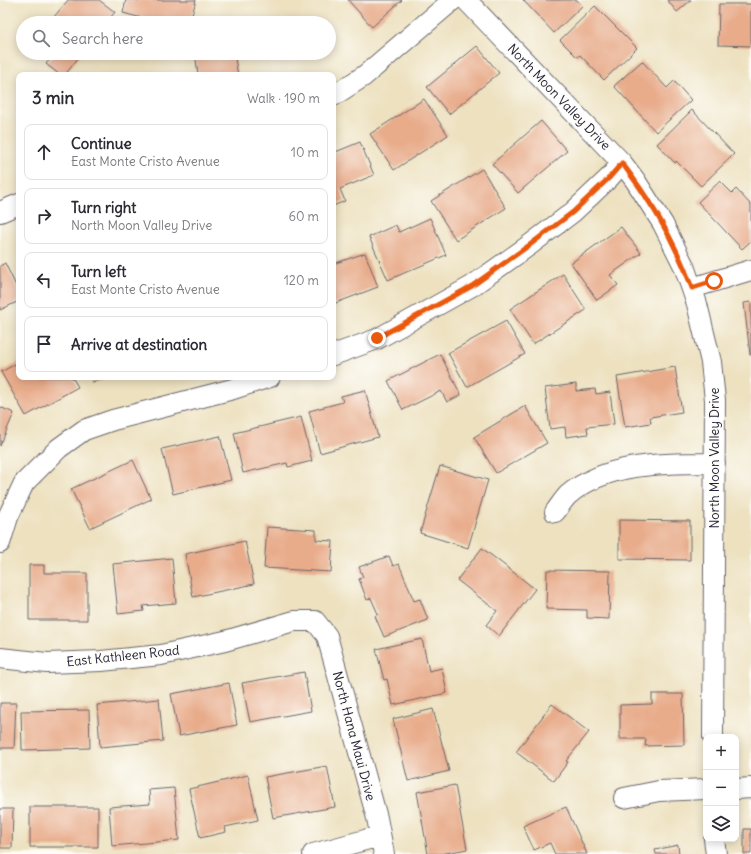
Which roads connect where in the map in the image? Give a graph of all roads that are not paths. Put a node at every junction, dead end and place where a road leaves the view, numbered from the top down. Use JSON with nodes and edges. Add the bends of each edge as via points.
{"nodes":[{"id":1,"x":453,"y":0,"type":"edge"},
{"id":2,"x":466,"y":0,"type":"edge"},
{"id":3,"x":336,"y":94,"type":"edge"},
{"id":4,"x":622,"y":163,"type":"junction"},
{"id":5,"x":16,"y":205,"type":"edge"},
{"id":6,"x":0,"y":212,"type":"edge"},
{"id":7,"x":751,"y":270,"type":"edge"},
{"id":8,"x":692,"y":288,"type":"junction"},
{"id":9,"x":336,"y":354,"type":"edge"},
{"id":10,"x":261,"y":380,"type":"edge"},
{"id":11,"x":715,"y":463,"type":"junction"},
{"id":12,"x":555,"y":512,"type":"dead end"},
{"id":13,"x":0,"y":543,"type":"edge"},
{"id":14,"x":315,"y":622,"type":"joint"},
{"id":15,"x":0,"y":658,"type":"edge"},
{"id":16,"x":713,"y":734,"type":"edge"},
{"id":17,"x":751,"y":788,"type":"edge"},
{"id":18,"x":703,"y":789,"type":"edge"},
{"id":19,"x":739,"y":789,"type":"edge"},
{"id":20,"x":624,"y":798,"type":"dead end"},
{"id":21,"x":714,"y":842,"type":"edge"},
{"id":22,"x":382,"y":845,"type":"edge"},
{"id":23,"x":314,"y":854,"type":"edge"},
{"id":24,"x":716,"y":854,"type":"edge"}],
"edges":[{"from":1,"to":3,"type":"street","via":[[364,76]]},
{"from":2,"to":4,"type":"street","name":"North Moon Valley Drive"},
{"from":4,"to":8,"type":"street","name":"North Moon Valley Drive","via":[[663,224]]},
{"from":4,"to":9,"type":"street","via":[[573,212],[472,286],[377,338]]},
{"from":5,"to":6,"type":"street"},
{"from":7,"to":8,"type":"street"},
{"from":8,"to":11,"type":"street","name":"North Moon Valley Drive","via":[[711,362],[715,400]]},
{"from":10,"to":13,"type":"street","via":[[84,430],[59,448],[24,483],[8,517]]},
{"from":11,"to":12,"type":"street","via":[[664,464],[624,469],[594,478],[567,496]]},
{"from":11,"to":16,"type":"street","name":"North Moon Valley Drive"},
{"from":14,"to":15,"type":"street","name":"East Kathleen Road","via":[[294,621],[225,641],[161,655],[47,663]]},
{"from":14,"to":22,"type":"street","name":"North Hana Maui Drive","via":[[327,636]]},
{"from":17,"to":19,"type":"street"},
{"from":18,"to":20,"type":"street","via":[[659,791]]},
{"from":21,"to":24,"type":"street"},
{"from":22,"to":23,"type":"street"}]}
